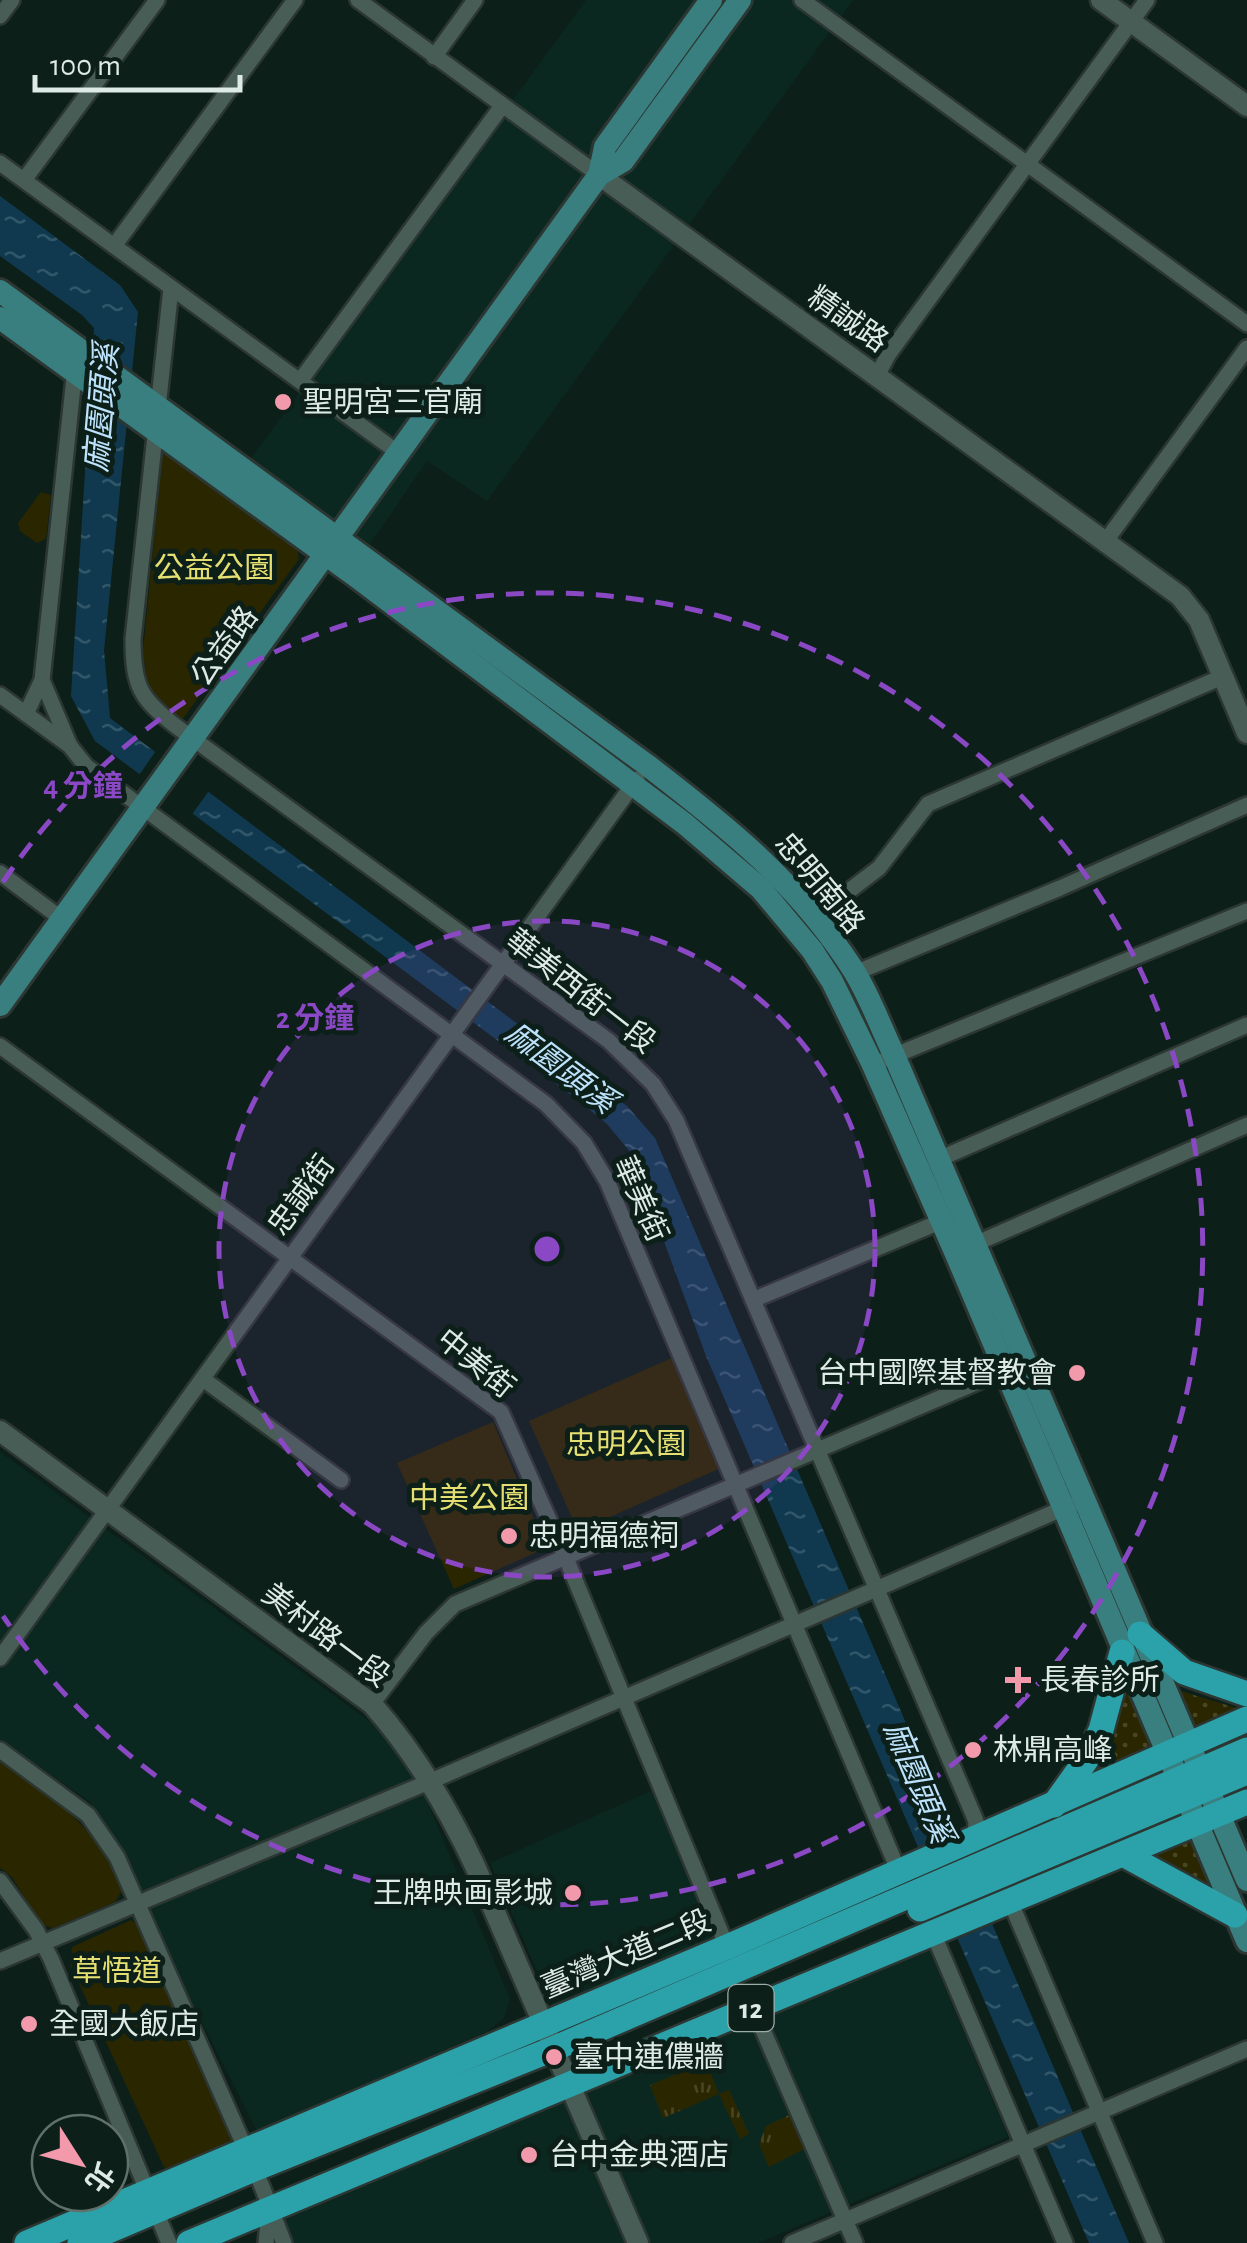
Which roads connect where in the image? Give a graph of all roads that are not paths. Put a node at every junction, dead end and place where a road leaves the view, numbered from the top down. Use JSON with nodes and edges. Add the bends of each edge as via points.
{"nodes":[{"id":1,"x":12,"y":0,"type":"edge"},
{"id":2,"x":157,"y":0,"type":"edge"},
{"id":3,"x":295,"y":0,"type":"edge"},
{"id":4,"x":358,"y":0,"type":"edge"},
{"id":5,"x":476,"y":0,"type":"edge"},
{"id":6,"x":711,"y":0,"type":"edge"},
{"id":7,"x":740,"y":0,"type":"edge"},
{"id":8,"x":802,"y":0,"type":"edge"},
{"id":9,"x":1101,"y":0,"type":"edge"},
{"id":10,"x":1147,"y":0,"type":"edge"},
{"id":11,"x":0,"y":16,"type":"edge"},
{"id":12,"x":1131,"y":22,"type":"junction"},
{"id":13,"x":434,"y":57,"type":"junction"},
{"id":14,"x":502,"y":106,"type":"junction"},
{"id":15,"x":1247,"y":106,"type":"edge"},
{"id":16,"x":0,"y":163,"type":"edge"},
{"id":17,"x":1026,"y":163,"type":"junction"},
{"id":18,"x":600,"y":175,"type":"junction"},
{"id":19,"x":24,"y":180,"type":"junction"},
{"id":20,"x":114,"y":246,"type":"junction"},
{"id":21,"x":171,"y":288,"type":"junction"},
{"id":22,"x":2,"y":296,"type":"edge"},
{"id":23,"x":0,"y":318,"type":"edge"},
{"id":24,"x":1247,"y":324,"type":"edge"},
{"id":25,"x":1247,"y":348,"type":"edge"},
{"id":26,"x":80,"y":363,"type":"junction"},
{"id":27,"x":877,"y":376,"type":"junction"},
{"id":28,"x":300,"y":381,"type":"junction"},
{"id":29,"x":158,"y":418,"type":"junction"},
{"id":30,"x":400,"y":454,"type":"junction"},
{"id":31,"x":1105,"y":542,"type":"junction"},
{"id":32,"x":333,"y":547,"type":"junction"},
{"id":33,"x":1222,"y":677,"type":"junction"},
{"id":34,"x":42,"y":680,"type":"junction"},
{"id":35,"x":0,"y":695,"type":"edge"},
{"id":36,"x":26,"y":714,"type":"junction"},
{"id":37,"x":1247,"y":734,"type":"edge"},
{"id":38,"x":70,"y":746,"type":"junction"},
{"id":39,"x":188,"y":746,"type":"junction"},
{"id":40,"x":640,"y":774,"type":"junction"},
{"id":41,"x":145,"y":804,"type":"junction"},
{"id":42,"x":1247,"y":806,"type":"edge"},
{"id":43,"x":0,"y":874,"type":"edge"},
{"id":44,"x":1247,"y":911,"type":"edge"},
{"id":45,"x":816,"y":916,"type":"junction"},
{"id":46,"x":62,"y":919,"type":"junction"},
{"id":47,"x":498,"y":968,"type":"junction"},
{"id":48,"x":855,"y":973,"type":"junction"},
{"id":49,"x":0,"y":1006,"type":"edge"},
{"id":50,"x":1247,"y":1025,"type":"edge"},
{"id":51,"x":453,"y":1032,"type":"junction"},
{"id":52,"x":0,"y":1046,"type":"edge"},
{"id":53,"x":884,"y":1060,"type":"junction"},
{"id":54,"x":1247,"y":1125,"type":"edge"},
{"id":55,"x":939,"y":1159,"type":"junction"},
{"id":56,"x":942,"y":1221,"type":"junction"},
{"id":57,"x":976,"y":1243,"type":"junction"},
{"id":58,"x":290,"y":1258,"type":"junction"},
{"id":59,"x":753,"y":1300,"type":"junction"},
{"id":60,"x":1016,"y":1366,"type":"junction"},
{"id":61,"x":203,"y":1379,"type":"junction"},
{"id":62,"x":0,"y":1431,"type":"edge"},
{"id":63,"x":814,"y":1453,"type":"junction"},
{"id":64,"x":341,"y":1480,"type":"dead end"},
{"id":65,"x":741,"y":1483,"type":"junction"},
{"id":66,"x":1073,"y":1504,"type":"junction"},
{"id":67,"x":108,"y":1510,"type":"junction"},
{"id":68,"x":566,"y":1558,"type":"junction"},
{"id":69,"x":870,"y":1590,"type":"junction"},
{"id":70,"x":799,"y":1620,"type":"junction"},
{"id":71,"x":1131,"y":1642,"type":"junction"},
{"id":72,"x":0,"y":1658,"type":"edge"},
{"id":73,"x":1247,"y":1694,"type":"edge"},
{"id":74,"x":624,"y":1697,"type":"junction"},
{"id":75,"x":372,"y":1704,"type":"junction"},
{"id":76,"x":1247,"y":1719,"type":"edge"},
{"id":77,"x":1178,"y":1749,"type":"junction"},
{"id":78,"x":0,"y":1750,"type":"edge"},
{"id":79,"x":1247,"y":1750,"type":"edge"},
{"id":80,"x":1247,"y":1772,"type":"edge"},
{"id":81,"x":430,"y":1781,"type":"junction"},
{"id":82,"x":1193,"y":1784,"type":"junction"},
{"id":83,"x":1247,"y":1802,"type":"edge"},
{"id":84,"x":1054,"y":1806,"type":"junction"},
{"id":85,"x":1208,"y":1819,"type":"junction"},
{"id":86,"x":1124,"y":1854,"type":"junction"},
{"id":87,"x":986,"y":1859,"type":"junction"},
{"id":88,"x":1247,"y":1880,"type":"edge"},
{"id":89,"x":0,"y":1881,"type":"edge"},
{"id":90,"x":910,"y":1892,"type":"junction"},
{"id":91,"x":1010,"y":1901,"type":"junction"},
{"id":92,"x":139,"y":1902,"type":"junction"},
{"id":93,"x":1236,"y":1914,"type":"junction"},
{"id":94,"x":933,"y":1933,"type":"junction"},
{"id":95,"x":1247,"y":1941,"type":"edge"},
{"id":96,"x":42,"y":1943,"type":"junction"},
{"id":97,"x":728,"y":1947,"type":"junction"},
{"id":98,"x":0,"y":1961,"type":"edge"},
{"id":99,"x":753,"y":2006,"type":"junction"},
{"id":100,"x":542,"y":2024,"type":"junction"},
{"id":101,"x":1247,"y":2049,"type":"edge"},
{"id":102,"x":561,"y":2065,"type":"junction"},
{"id":103,"x":1097,"y":2112,"type":"junction"},
{"id":104,"x":1026,"y":2143,"type":"junction"},
{"id":105,"x":258,"y":2178,"type":"junction"},
{"id":106,"x":158,"y":2218,"type":"edge"},
{"id":107,"x":845,"y":2220,"type":"junction"},
{"id":108,"x":27,"y":2243,"type":"edge"},
{"id":109,"x":80,"y":2243,"type":"edge"},
{"id":110,"x":121,"y":2243,"type":"edge"},
{"id":111,"x":189,"y":2243,"type":"edge"},
{"id":112,"x":266,"y":2243,"type":"edge"},
{"id":113,"x":284,"y":2243,"type":"edge"},
{"id":114,"x":638,"y":2243,"type":"edge"},
{"id":115,"x":792,"y":2243,"type":"edge"},
{"id":116,"x":855,"y":2243,"type":"edge"},
{"id":117,"x":1065,"y":2243,"type":"edge"},
{"id":118,"x":1156,"y":2243,"type":"edge"}],
"edges":[{"from":1,"to":11,"type":"street"},
{"from":2,"to":19,"type":"street"},
{"from":3,"to":20,"type":"street"},
{"from":4,"to":13,"type":"street","name":"精誠路"},
{"from":5,"to":13,"type":"street"},
{"from":6,"to":18,"type":"main road","name":"公益路","via":[[605,147]]},
{"from":7,"to":18,"type":"main road","name":"公益路","via":[[624,161]]},
{"from":8,"to":17,"type":"street"},
{"from":9,"to":12,"type":"street"},
{"from":10,"to":12,"type":"street"},
{"from":12,"to":15,"type":"street"},
{"from":12,"to":17,"type":"street"},
{"from":13,"to":14,"type":"street","name":"精誠路"},
{"from":14,"to":18,"type":"street","name":"精誠路"},
{"from":14,"to":28,"type":"street"},
{"from":16,"to":19,"type":"street"},
{"from":17,"to":24,"type":"street"},
{"from":17,"to":27,"type":"street"},
{"from":18,"to":27,"type":"street","name":"精誠路"},
{"from":18,"to":30,"type":"main road","name":"公益路"},
{"from":19,"to":20,"type":"street"},
{"from":20,"to":21,"type":"street"},
{"from":21,"to":28,"type":"street"},
{"from":21,"to":29,"type":"street","name":"華美西街一段"},
{"from":22,"to":26,"type":"main road","name":"忠明南路"},
{"from":23,"to":26,"type":"main road","name":"忠明南路"},
{"from":25,"to":31,"type":"street"},
{"from":26,"to":29,"type":"main road","name":"忠明南路"},
{"from":26,"to":34,"type":"street"},
{"from":27,"to":31,"type":"street","name":"精誠路"},
{"from":28,"to":30,"type":"street"},
{"from":29,"to":32,"type":"main road","name":"忠明南路"},
{"from":29,"to":39,"type":"street","name":"華美西街一段","via":[[133,659],[150,707]]},
{"from":30,"to":32,"type":"main road","name":"公益路"},
{"from":31,"to":33,"type":"street","name":"精誠路","via":[[1191,608]]},
{"from":32,"to":39,"type":"main road","name":"公益路"},
{"from":32,"to":40,"type":"main road","name":"忠明南路"},
{"from":33,"to":37,"type":"street","name":"精誠路"},
{"from":33,"to":45,"type":"street","via":[[928,804],[879,868]]},
{"from":34,"to":36,"type":"street"},
{"from":34,"to":38,"type":"street"},
{"from":35,"to":36,"type":"street","name":"華美街"},
{"from":36,"to":38,"type":"street","name":"華美街"},
{"from":38,"to":41,"type":"street","name":"華美街","via":[[86,766]]},
{"from":39,"to":41,"type":"main road","name":"公益路"},
{"from":39,"to":47,"type":"street","name":"華美西街一段"},
{"from":40,"to":45,"type":"main road","name":"忠明南路","via":[[750,846]]},
{"from":40,"to":47,"type":"street","name":"忠誠街"},
{"from":40,"to":53,"type":"main road","name":"忠明南路","via":[[789,920]]},
{"from":41,"to":46,"type":"main road","name":"公益路"},
{"from":41,"to":51,"type":"street","name":"華美街"},
{"from":42,"to":48,"type":"street"},
{"from":43,"to":46,"type":"street"},
{"from":44,"to":53,"type":"street"},
{"from":45,"to":48,"type":"main road","name":"忠明南路"},
{"from":46,"to":49,"type":"main road","name":"公益路"},
{"from":47,"to":51,"type":"street","name":"忠誠街"},
{"from":47,"to":59,"type":"street","name":"華美西街一段","via":[[610,1041],[653,1084],[676,1120]]},
{"from":48,"to":53,"type":"main road","name":"忠明南路"},
{"from":50,"to":55,"type":"street"},
{"from":51,"to":58,"type":"street","name":"忠誠街"},
{"from":51,"to":65,"type":"street","name":"華美街","via":[[546,1104],[584,1143]]},
{"from":52,"to":58,"type":"street","name":"中美街"},
{"from":53,"to":55,"type":"main road","name":"忠明南路"},
{"from":53,"to":56,"type":"main road","name":"忠明南路"},
{"from":54,"to":57,"type":"street"},
{"from":55,"to":57,"type":"main road","name":"忠明南路"},
{"from":56,"to":59,"type":"street"},
{"from":56,"to":60,"type":"main road","name":"忠明南路"},
{"from":57,"to":60,"type":"main road","name":"忠明南路"},
{"from":58,"to":61,"type":"street","name":"忠誠街"},
{"from":58,"to":68,"type":"street","name":"中美街","via":[[501,1412]]},
{"from":59,"to":63,"type":"street","name":"華美西街一段"},
{"from":60,"to":63,"type":"street"},
{"from":60,"to":66,"type":"main road","name":"忠明南路"},
{"from":61,"to":64,"type":"street"},
{"from":61,"to":67,"type":"street","name":"忠誠街"},
{"from":62,"to":67,"type":"street","name":"美村路一段"},
{"from":63,"to":65,"type":"street"},
{"from":63,"to":69,"type":"street","name":"華美西街一段"},
{"from":65,"to":68,"type":"street"},
{"from":65,"to":70,"type":"street","name":"華美街"},
{"from":66,"to":69,"type":"street"},
{"from":66,"to":71,"type":"main road","name":"忠明南路"},
{"from":67,"to":72,"type":"street","name":"忠誠街"},
{"from":67,"to":75,"type":"street","name":"美村路一段"},
{"from":68,"to":74,"type":"street","name":"中美街"},
{"from":68,"to":75,"type":"street","via":[[455,1604]]},
{"from":69,"to":70,"type":"street"},
{"from":69,"to":87,"type":"street","name":"華美西街一段","via":[[976,1821]]},
{"from":70,"to":74,"type":"street"},
{"from":70,"to":90,"type":"street","name":"華美街"},
{"from":71,"to":73,"type":"main road","via":[[1184,1672]]},
{"from":71,"to":77,"type":"main road","name":"忠明南路"},
{"from":71,"to":84,"type":"main road","via":[[1101,1730]]},
{"from":74,"to":81,"type":"street"},
{"from":74,"to":97,"type":"street","name":"中美街"},
{"from":75,"to":81,"type":"street","name":"美村路一段"},
{"from":76,"to":77,"type":"main road","name":"臺灣大道二段","number":"12"},
{"from":77,"to":82,"type":"main road","name":"忠明南路"},
{"from":77,"to":84,"type":"main road","name":"臺灣大道二段","number":"12"},
{"from":78,"to":92,"type":"street","via":[[88,1815]]},
{"from":79,"to":82,"type":"main road","name":"臺灣大道二段","number":"12"},
{"from":80,"to":82,"type":"main road","name":"臺灣大道二段","number":"12"},
{"from":81,"to":92,"type":"street"},
{"from":81,"to":100,"type":"street","name":"美村路一段","via":[[475,1866]]},
{"from":82,"to":85,"type":"main road","name":"忠明南路"},
{"from":82,"to":87,"type":"main road","name":"臺灣大道二段","number":"12"},
{"from":83,"to":85,"type":"main road","name":"臺灣大道二段","number":"12"},
{"from":84,"to":87,"type":"main road","name":"臺灣大道二段","number":"12"},
{"from":85,"to":86,"type":"main road","name":"臺灣大道二段","number":"12"},
{"from":85,"to":88,"type":"main road"},
{"from":85,"to":93,"type":"main road"},
{"from":86,"to":91,"type":"main road","name":"臺灣大道二段","number":"12"},
{"from":86,"to":93,"type":"main road"},
{"from":87,"to":90,"type":"main road","name":"臺灣大道二段","number":"12"},
{"from":87,"to":90,"type":"main road","name":"臺灣大道二段","number":"12"},
{"from":89,"to":96,"type":"street"},
{"from":90,"to":97,"type":"main road","name":"臺灣大道二段","number":"12"},
{"from":90,"to":102,"type":"main road","name":"臺灣大道二段","number":"12"},
{"from":91,"to":94,"type":"main road","name":"臺灣大道二段","number":"12"},
{"from":91,"to":103,"type":"street"},
{"from":92,"to":96,"type":"street"},
{"from":92,"to":105,"type":"street"},
{"from":93,"to":95,"type":"main road"},
{"from":94,"to":99,"type":"main road","name":"臺灣大道二段","number":"12"},
{"from":94,"to":104,"type":"street"},
{"from":96,"to":98,"type":"street"},
{"from":96,"to":106,"type":"street"},
{"from":97,"to":100,"type":"main road","name":"臺灣大道二段","number":"12"},
{"from":99,"to":102,"type":"main road","name":"臺灣大道二段","number":"12"},
{"from":99,"to":107,"type":"street"},
{"from":100,"to":102,"type":"street","name":"美村路一段"},
{"from":100,"to":105,"type":"main road","name":"臺灣大道二段","number":"12"},
{"from":101,"to":103,"type":"street"},
{"from":102,"to":105,"type":"main road","name":"臺灣大道二段","number":"12"},
{"from":102,"to":105,"type":"main road","name":"臺灣大道二段","number":"12"},
{"from":102,"to":114,"type":"street","name":"美村路一段"},
{"from":103,"to":104,"type":"street"},
{"from":103,"to":118,"type":"street"},
{"from":104,"to":107,"type":"street"},
{"from":104,"to":117,"type":"street"},
{"from":105,"to":106,"type":"main road","name":"臺灣大道二段","number":"12"},
{"from":105,"to":106,"type":"main road","name":"臺灣大道二段","number":"12"},
{"from":105,"to":111,"type":"main road","name":"臺灣大道二段","number":"12"},
{"from":105,"to":112,"type":"street"},
{"from":105,"to":113,"type":"street"},
{"from":106,"to":108,"type":"main road","name":"臺灣大道二段","number":"12"},
{"from":106,"to":109,"type":"main road","name":"臺灣大道二段","number":"12"},
{"from":106,"to":110,"type":"main road","name":"臺灣大道二段","number":"12"},
{"from":107,"to":115,"type":"street"},
{"from":107,"to":116,"type":"street"}]}
